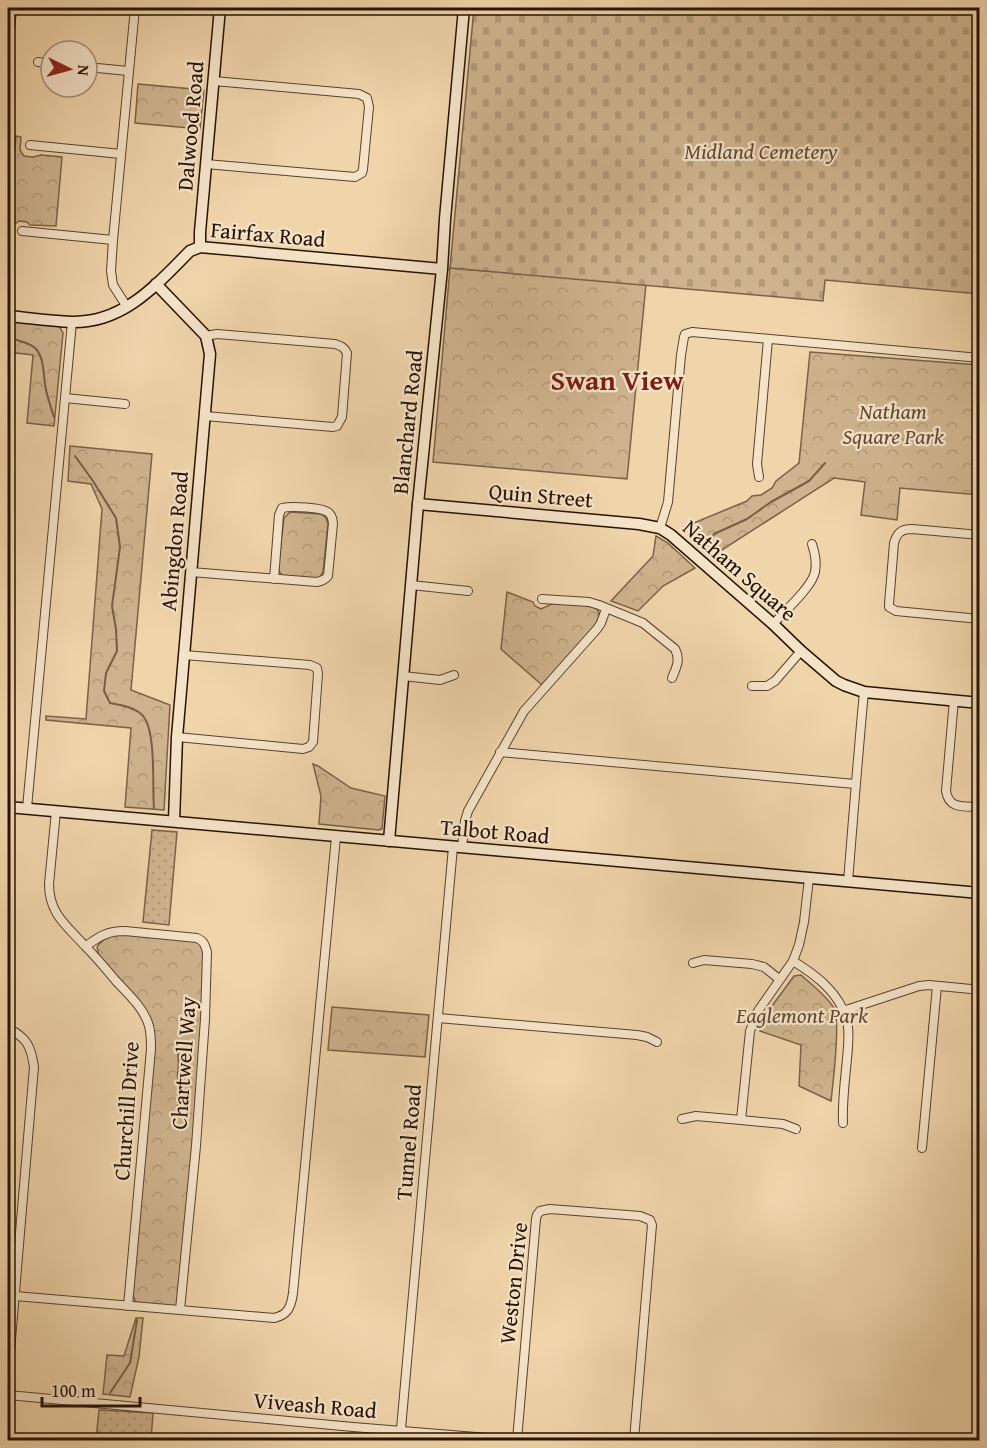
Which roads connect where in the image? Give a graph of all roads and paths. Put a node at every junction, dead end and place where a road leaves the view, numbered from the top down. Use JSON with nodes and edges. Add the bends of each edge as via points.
{"nodes":[{"id":1,"x":10,"y":8,"type":"edge"},
{"id":2,"x":135,"y":8,"type":"edge"},
{"id":3,"x":220,"y":8,"type":"edge"},
{"id":4,"x":330,"y":8,"type":"edge"},
{"id":5,"x":376,"y":8,"type":"edge"},
{"id":6,"x":464,"y":8,"type":"edge"},
{"id":7,"x":8,"y":31,"type":"edge"},
{"id":8,"x":99,"y":68,"type":"edge"},
{"id":9,"x":128,"y":71,"type":"junction"},
{"id":10,"x":213,"y":81,"type":"junction"},
{"id":11,"x":30,"y":146,"type":"dead end"},
{"id":12,"x":121,"y":154,"type":"junction"},
{"id":13,"x":206,"y":164,"type":"junction"},
{"id":14,"x":22,"y":231,"type":"dead end"},
{"id":15,"x":113,"y":240,"type":"junction"},
{"id":16,"x":200,"y":247,"type":"junction"},
{"id":17,"x":442,"y":269,"type":"junction"},
{"id":18,"x":156,"y":284,"type":"junction"},
{"id":19,"x":127,"y":307,"type":"junction"},
{"id":20,"x":8,"y":316,"type":"edge"},
{"id":21,"x":72,"y":322,"type":"junction"},
{"id":22,"x":206,"y":336,"type":"junction"},
{"id":23,"x":768,"y":339,"type":"junction"},
{"id":24,"x":980,"y":358,"type":"edge"},
{"id":25,"x":65,"y":398,"type":"junction"},
{"id":26,"x":125,"y":404,"type":"dead end"},
{"id":27,"x":205,"y":416,"type":"junction"},
{"id":28,"x":759,"y":477,"type":"dead end"},
{"id":29,"x":418,"y":504,"type":"junction"},
{"id":30,"x":660,"y":528,"type":"junction"},
{"id":31,"x":980,"y":535,"type":"edge"},
{"id":32,"x":812,"y":544,"type":"dead end"},
{"id":33,"x":191,"y":572,"type":"junction"},
{"id":34,"x":274,"y":579,"type":"junction"},
{"id":35,"x":411,"y":585,"type":"junction"},
{"id":36,"x":468,"y":591,"type":"dead end"},
{"id":37,"x":542,"y":599,"type":"dead end"},
{"id":38,"x":606,"y":609,"type":"junction"},
{"id":39,"x":980,"y":619,"type":"edge"},
{"id":40,"x":773,"y":624,"type":"junction"},
{"id":41,"x":801,"y":651,"type":"junction"},
{"id":42,"x":184,"y":655,"type":"junction"},
{"id":43,"x":454,"y":675,"type":"dead end"},
{"id":44,"x":403,"y":676,"type":"junction"},
{"id":45,"x":672,"y":678,"type":"dead end"},
{"id":46,"x":752,"y":686,"type":"dead end"},
{"id":47,"x":864,"y":692,"type":"junction"},
{"id":48,"x":954,"y":700,"type":"junction"},
{"id":49,"x":980,"y":703,"type":"edge"},
{"id":50,"x":177,"y":737,"type":"junction"},
{"id":51,"x":500,"y":752,"type":"junction"},
{"id":52,"x":855,"y":784,"type":"junction"},
{"id":53,"x":8,"y":807,"type":"edge"},
{"id":54,"x":980,"y":807,"type":"edge"},
{"id":55,"x":27,"y":808,"type":"junction"},
{"id":56,"x":56,"y":811,"type":"junction"},
{"id":57,"x":174,"y":822,"type":"junction"},
{"id":58,"x":336,"y":837,"type":"junction"},
{"id":59,"x":389,"y":841,"type":"junction"},
{"id":60,"x":457,"y":847,"type":"junction"},
{"id":61,"x":809,"y":878,"type":"junction"},
{"id":62,"x":848,"y":882,"type":"junction"},
{"id":63,"x":980,"y":893,"type":"edge"},
{"id":64,"x":86,"y":946,"type":"junction"},
{"id":65,"x":792,"y":961,"type":"junction"},
{"id":66,"x":693,"y":963,"type":"dead end"},
{"id":67,"x":779,"y":979,"type":"junction"},
{"id":68,"x":937,"y":986,"type":"junction"},
{"id":69,"x":971,"y":989,"type":"dead end"},
{"id":70,"x":842,"y":1009,"type":"junction"},
{"id":71,"x":438,"y":1018,"type":"junction"},
{"id":72,"x":8,"y":1028,"type":"edge"},
{"id":73,"x":657,"y":1042,"type":"dead end"},
{"id":74,"x":682,"y":1119,"type":"dead end"},
{"id":75,"x":741,"y":1120,"type":"junction"},
{"id":76,"x":843,"y":1124,"type":"dead end"},
{"id":77,"x":796,"y":1129,"type":"dead end"},
{"id":78,"x":922,"y":1148,"type":"dead end"},
{"id":79,"x":15,"y":1296,"type":"junction"},
{"id":80,"x":128,"y":1306,"type":"junction"},
{"id":81,"x":180,"y":1310,"type":"junction"},
{"id":82,"x":8,"y":1375,"type":"edge"},
{"id":83,"x":8,"y":1395,"type":"edge"},
{"id":84,"x":401,"y":1430,"type":"junction"},
{"id":85,"x":400,"y":1440,"type":"edge"},
{"id":86,"x":512,"y":1440,"type":"edge"},
{"id":87,"x":517,"y":1440,"type":"edge"},
{"id":88,"x":634,"y":1440,"type":"edge"}],
"edges":[{"from":1,"to":7,"type":"main road"},
{"from":2,"to":9,"type":"street"},
{"from":3,"to":10,"type":"street","name":"Dalwood Road"},
{"from":4,"to":5,"type":"street"},
{"from":6,"to":17,"type":"street","name":"Blanchard Road"},
{"from":8,"to":9,"type":"street"},
{"from":9,"to":12,"type":"street"},
{"from":10,"to":13,"type":"street","name":"Dalwood Road"},
{"from":10,"to":13,"type":"street","via":[[359,94],[367,98],[369,107],[363,169],[355,177]]},
{"from":11,"to":12,"type":"street"},
{"from":12,"to":15,"type":"street"},
{"from":13,"to":16,"type":"street","name":"Dalwood Road"},
{"from":14,"to":15,"type":"street"},
{"from":15,"to":19,"type":"street","via":[[113,285]]},
{"from":16,"to":17,"type":"street","name":"Fairfax Road"},
{"from":16,"to":18,"type":"street","name":"Fairfax Road","via":[[190,251]]},
{"from":17,"to":29,"type":"street","name":"Blanchard Road"},
{"from":18,"to":19,"type":"street","name":"Fairfax Road"},
{"from":18,"to":22,"type":"street"},
{"from":19,"to":21,"type":"street","name":"Fairfax Road","via":[[105,318]]},
{"from":20,"to":21,"type":"street","name":"Fairfax Road"},
{"from":21,"to":25,"type":"street"},
{"from":22,"to":27,"type":"street","name":"Abingdon Road","via":[[210,354]]},
{"from":22,"to":27,"type":"street","via":[[335,344],[347,353],[342,417],[337,426]]},
{"from":23,"to":24,"type":"street","name":"Natham Square"},
{"from":23,"to":28,"type":"street"},
{"from":23,"to":30,"type":"street","name":"Natham Square","via":[[692,332],[684,337],[668,502]]},
{"from":25,"to":26,"type":"street"},
{"from":25,"to":55,"type":"street"},
{"from":27,"to":33,"type":"street","name":"Abingdon Road"},
{"from":29,"to":30,"type":"street","name":"Quin Street"},
{"from":29,"to":35,"type":"street","name":"Blanchard Road"},
{"from":30,"to":40,"type":"street","name":"Natham Square","via":[[680,541]]},
{"from":31,"to":39,"type":"street","via":[[912,529],[899,532],[894,543],[889,604],[892,610],[902,612]]},
{"from":32,"to":40,"type":"street","via":[[814,578]]},
{"from":33,"to":34,"type":"street"},
{"from":33,"to":42,"type":"street","name":"Abingdon Road"},
{"from":34,"to":34,"type":"street","via":[[326,579],[333,522],[329,513],[282,508]]},
{"from":35,"to":36,"type":"street"},
{"from":35,"to":44,"type":"street","name":"Blanchard Road"},
{"from":37,"to":38,"type":"street","via":[[589,602]]},
{"from":38,"to":45,"type":"street","via":[[643,623],[675,650],[679,660]]},
{"from":38,"to":51,"type":"street","name":"Tunnel Road","via":[[597,630],[524,711]]},
{"from":40,"to":41,"type":"street","name":"Natham Square"},
{"from":41,"to":46,"type":"street","via":[[775,681],[768,686]]},
{"from":41,"to":47,"type":"street","name":"Natham Square","via":[[836,681]]},
{"from":42,"to":50,"type":"street","name":"Abingdon Road"},
{"from":42,"to":50,"type":"street","via":[[317,668],[313,742],[303,749]]},
{"from":43,"to":44,"type":"street","via":[[440,680]]},
{"from":44,"to":59,"type":"street","name":"Blanchard Road"},
{"from":47,"to":48,"type":"street","name":"Natham Square"},
{"from":47,"to":52,"type":"street"},
{"from":48,"to":49,"type":"street","name":"Natham Square"},
{"from":48,"to":54,"type":"street","via":[[947,796],[953,804]]},
{"from":50,"to":57,"type":"street","name":"Abingdon Road"},
{"from":51,"to":52,"type":"street"},
{"from":51,"to":60,"type":"street","name":"Tunnel Road","via":[[468,811]]},
{"from":52,"to":62,"type":"street"},
{"from":53,"to":55,"type":"street","name":"Talbot Road"},
{"from":55,"to":56,"type":"street","name":"Talbot Road"},
{"from":56,"to":57,"type":"street","name":"Talbot Road"},
{"from":56,"to":64,"type":"street","name":"Churchill Drive","via":[[50,899],[60,920]]},
{"from":57,"to":58,"type":"street","name":"Talbot Road"},
{"from":58,"to":59,"type":"street","name":"Talbot Road"},
{"from":58,"to":81,"type":"street","via":[[291,1305],[286,1313],[274,1318]]},
{"from":59,"to":60,"type":"street","name":"Talbot Road"},
{"from":60,"to":61,"type":"street","name":"Talbot Road"},
{"from":60,"to":71,"type":"street","name":"Tunnel Road"},
{"from":61,"to":62,"type":"street","name":"Talbot Road"},
{"from":61,"to":65,"type":"street","via":[[802,934]]},
{"from":62,"to":63,"type":"street","name":"Talbot Road"},
{"from":64,"to":80,"type":"street","name":"Churchill Drive","via":[[140,1008],[150,1033]]},
{"from":64,"to":81,"type":"street","name":"Chartwell Way","via":[[101,935],[125,931],[197,938],[203,941],[207,952],[196,1146]]},
{"from":65,"to":67,"type":"street"},
{"from":65,"to":70,"type":"street","via":[[827,986]]},
{"from":66,"to":67,"type":"street","via":[[704,960],[752,964],[764,967]]},
{"from":67,"to":75,"type":"street","via":[[750,1031]]},
{"from":68,"to":69,"type":"street"},
{"from":68,"to":70,"type":"street","via":[[919,986]]},
{"from":68,"to":78,"type":"street"},
{"from":70,"to":76,"type":"street","via":[[848,1039]]},
{"from":71,"to":73,"type":"street","via":[[637,1035]]},
{"from":71,"to":84,"type":"street","name":"Tunnel Road"},
{"from":72,"to":79,"type":"street","via":[[27,1043],[34,1067]]},
{"from":74,"to":75,"type":"street","via":[[696,1116]]},
{"from":75,"to":77,"type":"street"},
{"from":79,"to":80,"type":"street"},
{"from":79,"to":82,"type":"street"},
{"from":80,"to":81,"type":"street"},
{"from":83,"to":84,"type":"street","name":"Viveash Road"},
{"from":84,"to":85,"type":"street","name":"Tunnel Road"},
{"from":84,"to":86,"type":"street","name":"Viveash Road"},
{"from":87,"to":88,"type":"street","name":"Weston Drive","via":[[536,1219],[540,1211],[550,1209],[650,1220]]}]}
